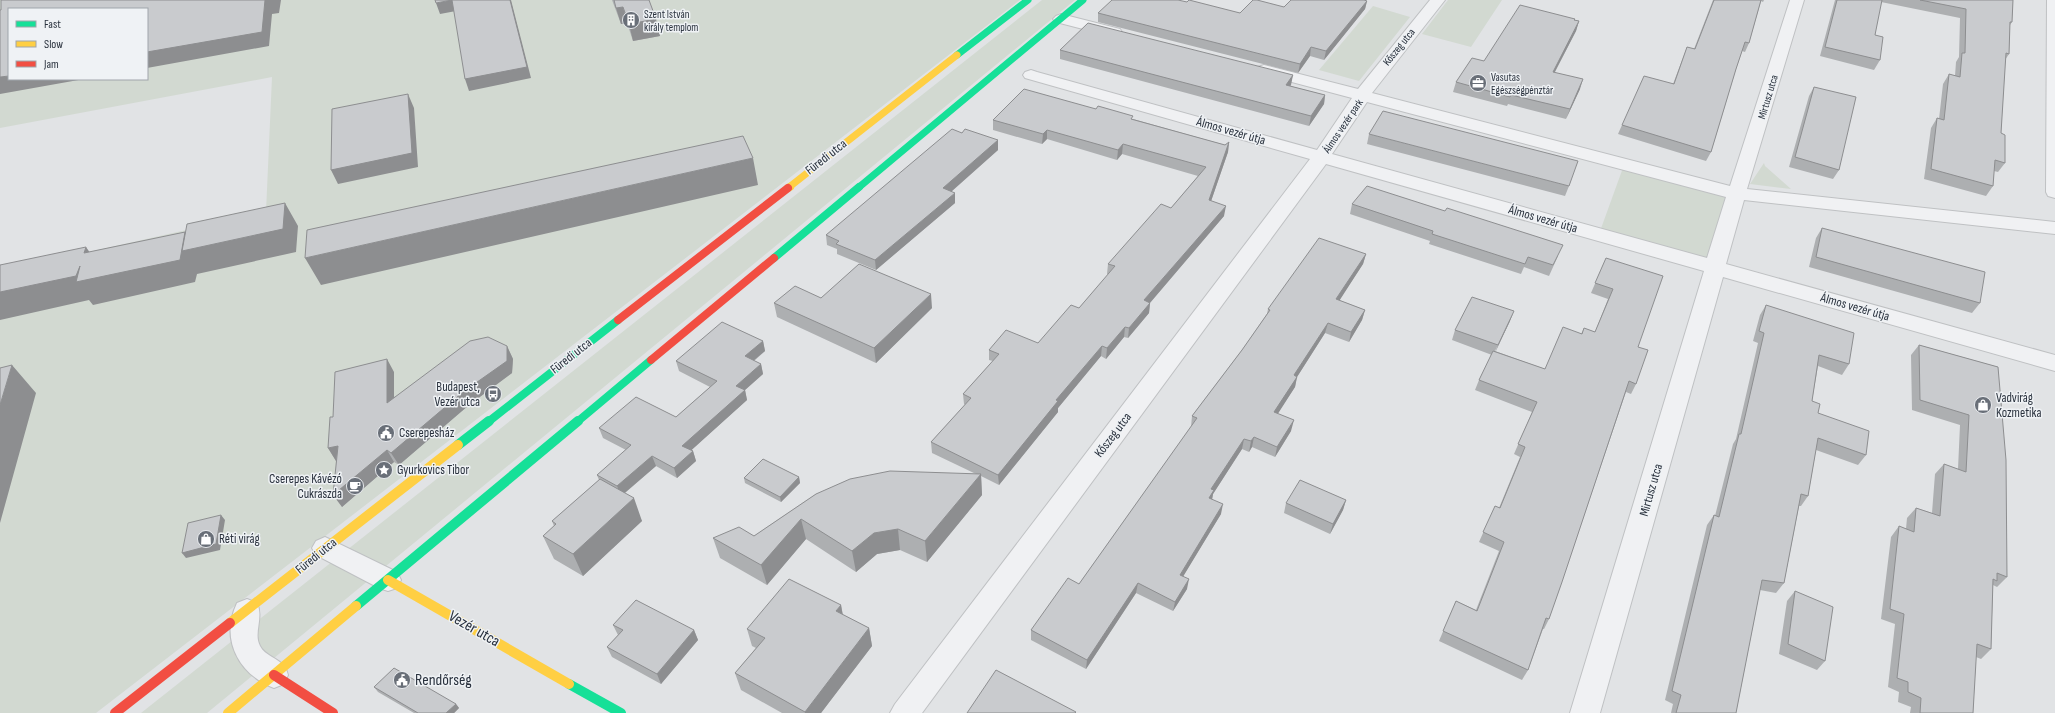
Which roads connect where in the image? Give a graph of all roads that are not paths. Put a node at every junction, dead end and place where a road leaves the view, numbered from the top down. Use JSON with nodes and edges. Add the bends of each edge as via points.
{"nodes":[{"id":1,"x":1028,"y":0,"type":"edge"},
{"id":2,"x":1083,"y":0,"type":"edge"},
{"id":3,"x":1438,"y":0,"type":"edge"},
{"id":4,"x":1797,"y":0,"type":"edge"},
{"id":5,"x":2054,"y":0,"type":"edge"},
{"id":6,"x":1061,"y":18,"type":"junction"},
{"id":7,"x":1130,"y":36,"type":"edge"},
{"id":8,"x":1253,"y":68,"type":"edge"},
{"id":9,"x":1031,"y":75,"type":"dead end"},
{"id":10,"x":1363,"y":96,"type":"junction"},
{"id":11,"x":1322,"y":156,"type":"junction"},
{"id":12,"x":2055,"y":192,"type":"edge"},
{"id":13,"x":1738,"y":194,"type":"junction"},
{"id":14,"x":2055,"y":228,"type":"edge"},
{"id":15,"x":1716,"y":268,"type":"junction"},
{"id":16,"x":2055,"y":363,"type":"edge"},
{"id":17,"x":325,"y":548,"type":"junction"},
{"id":18,"x":388,"y":580,"type":"junction"},
{"id":19,"x":247,"y":611,"type":"junction"},
{"id":20,"x":274,"y":675,"type":"junction"},
{"id":21,"x":115,"y":713,"type":"edge"},
{"id":22,"x":228,"y":713,"type":"edge"},
{"id":23,"x":333,"y":713,"type":"edge"},
{"id":24,"x":621,"y":713,"type":"edge"},
{"id":25,"x":905,"y":713,"type":"edge"},
{"id":26,"x":1585,"y":713,"type":"edge"}],
"edges":[{"from":1,"to":17,"type":"main road","name":"Füredi utca"},
{"from":2,"to":6,"type":"main road"},
{"from":3,"to":10,"type":"street","name":"Kőszeg utca"},
{"from":4,"to":13,"type":"street","name":"Mirtusz utca"},
{"from":5,"to":12,"type":"street"},
{"from":6,"to":7,"type":"street"},
{"from":6,"to":18,"type":"main road"},
{"from":8,"to":10,"type":"street"},
{"from":9,"to":11,"type":"street","name":"Álmos vezér útja"},
{"from":10,"to":11,"type":"street","name":"Álmos vezér park"},
{"from":10,"to":13,"type":"street"},
{"from":11,"to":15,"type":"street","name":"Álmos vezér útja"},
{"from":11,"to":25,"type":"street","name":"Kőszeg utca"},
{"from":13,"to":14,"type":"street"},
{"from":13,"to":15,"type":"street","via":[[1718,254]]},
{"from":15,"to":16,"type":"street","name":"Álmos vezér útja"},
{"from":15,"to":26,"type":"street","name":"Mirtusz utca"},
{"from":17,"to":18,"type":"street","name":"Vezér utca"},
{"from":17,"to":19,"type":"main road","name":"Füredi utca"},
{"from":18,"to":20,"type":"main road"},
{"from":18,"to":24,"type":"main road","name":"Vezér utca"},
{"from":19,"to":20,"type":"street","via":[[243,634],[245,649],[259,666]]},
{"from":19,"to":21,"type":"main road","name":"Füredi utca"},
{"from":20,"to":22,"type":"main road"},
{"from":20,"to":23,"type":"main road"}]}
